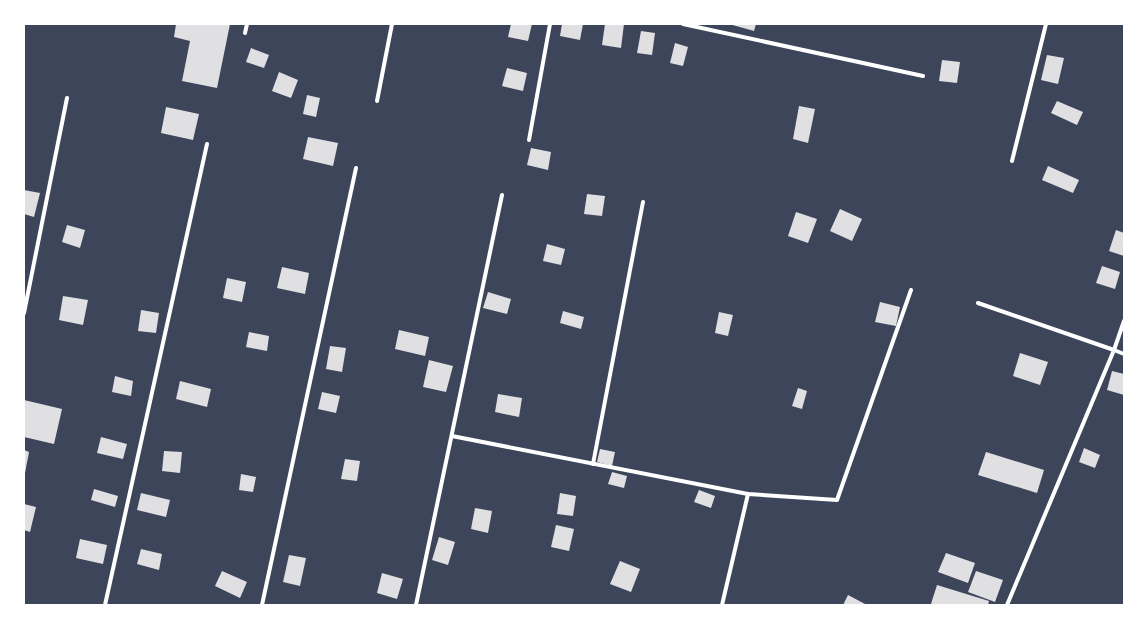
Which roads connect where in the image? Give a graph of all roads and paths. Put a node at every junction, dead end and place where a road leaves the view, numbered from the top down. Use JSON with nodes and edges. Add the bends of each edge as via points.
{"nodes":[{"id":1,"x":247,"y":24,"type":"edge"},
{"id":2,"x":392,"y":24,"type":"edge"},
{"id":3,"x":550,"y":24,"type":"edge"},
{"id":4,"x":683,"y":24,"type":"edge"},
{"id":5,"x":1046,"y":24,"type":"edge"},
{"id":6,"x":245,"y":32,"type":"dead end"},
{"id":7,"x":923,"y":76,"type":"dead end"},
{"id":8,"x":67,"y":98,"type":"dead end"},
{"id":9,"x":377,"y":101,"type":"dead end"},
{"id":10,"x":529,"y":140,"type":"dead end"},
{"id":11,"x":207,"y":144,"type":"dead end"},
{"id":12,"x":1012,"y":161,"type":"dead end"},
{"id":13,"x":356,"y":168,"type":"dead end"},
{"id":14,"x":502,"y":195,"type":"dead end"},
{"id":15,"x":643,"y":202,"type":"dead end"},
{"id":16,"x":911,"y":290,"type":"dead end"},
{"id":17,"x":978,"y":302,"type":"dead end"},
{"id":18,"x":24,"y":313,"type":"edge"},
{"id":19,"x":1124,"y":321,"type":"edge"},
{"id":20,"x":1114,"y":350,"type":"junction"},
{"id":21,"x":1124,"y":354,"type":"edge"},
{"id":22,"x":452,"y":436,"type":"junction"},
{"id":23,"x":593,"y":464,"type":"junction"},
{"id":24,"x":748,"y":494,"type":"junction"},
{"id":25,"x":105,"y":605,"type":"edge"},
{"id":26,"x":262,"y":605,"type":"edge"},
{"id":27,"x":416,"y":605,"type":"edge"},
{"id":28,"x":722,"y":605,"type":"edge"},
{"id":29,"x":1007,"y":605,"type":"edge"}],
"edges":[{"from":1,"to":6,"type":"lane"},
{"from":2,"to":9,"type":"lane"},
{"from":3,"to":10,"type":"lane"},
{"from":4,"to":7,"type":"lane"},
{"from":5,"to":12,"type":"lane"},
{"from":8,"to":18,"type":"lane"},
{"from":11,"to":25,"type":"lane"},
{"from":13,"to":26,"type":"lane"},
{"from":14,"to":22,"type":"lane"},
{"from":15,"to":23,"type":"lane"},
{"from":16,"to":24,"type":"lane","via":[[837,500]]},
{"from":17,"to":20,"type":"lane"},
{"from":19,"to":20,"type":"lane"},
{"from":20,"to":21,"type":"lane"},
{"from":20,"to":29,"type":"lane"},
{"from":22,"to":23,"type":"lane"},
{"from":22,"to":27,"type":"lane"},
{"from":23,"to":24,"type":"lane"},
{"from":24,"to":28,"type":"lane"}]}
